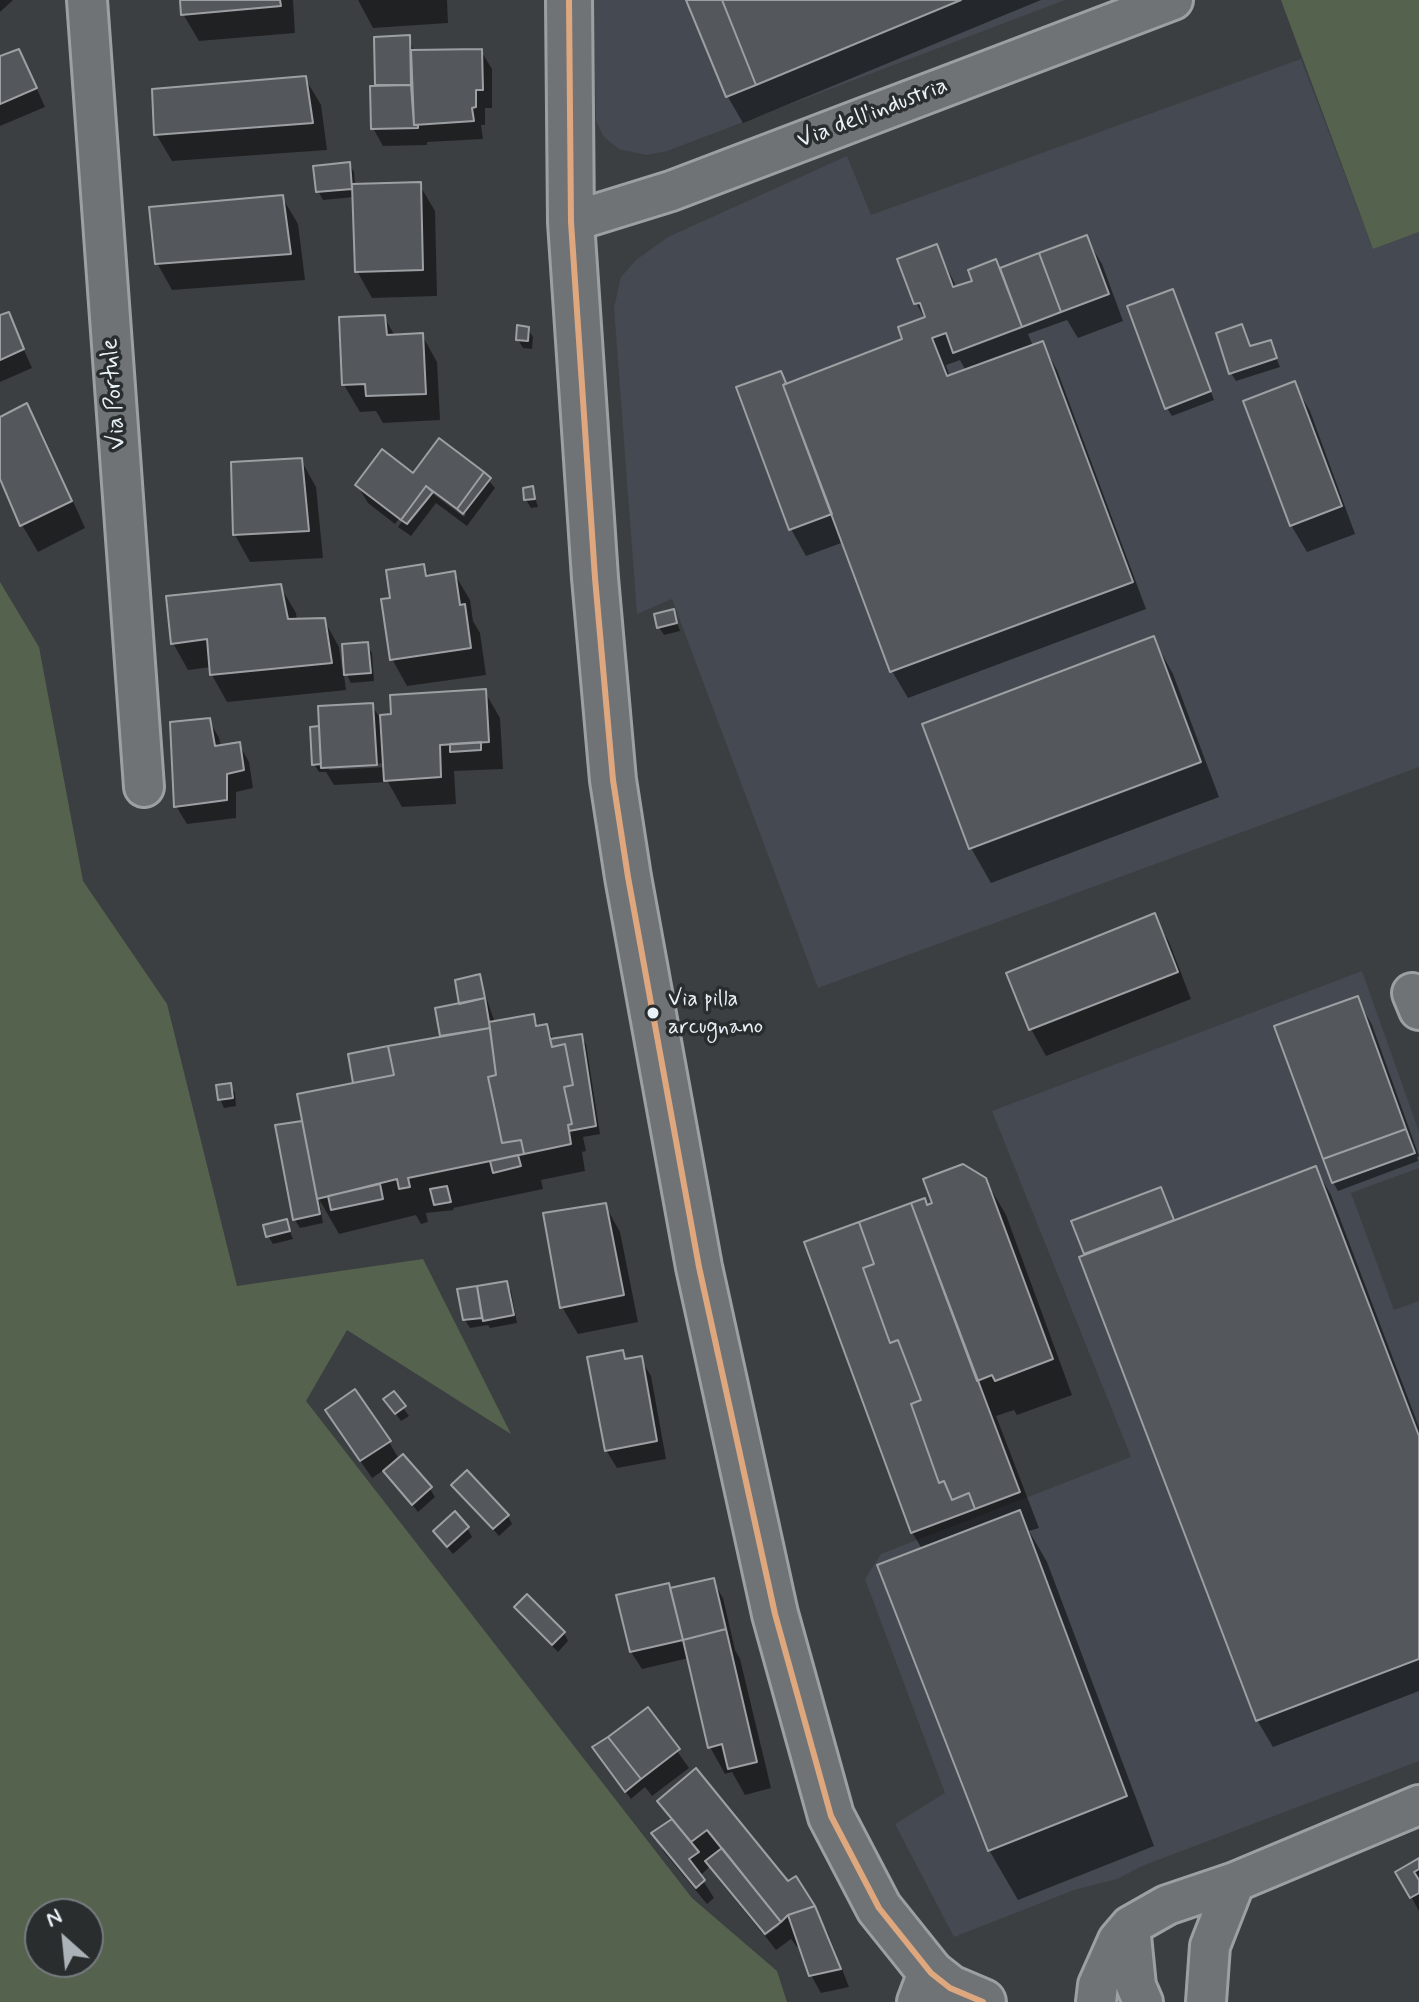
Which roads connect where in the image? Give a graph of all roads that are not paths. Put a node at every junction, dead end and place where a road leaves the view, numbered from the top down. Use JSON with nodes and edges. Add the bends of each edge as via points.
{"nodes":[{"id":1,"x":87,"y":0,"type":"edge"},
{"id":2,"x":569,"y":0,"type":"edge"},
{"id":3,"x":1173,"y":0,"type":"edge"},
{"id":4,"x":571,"y":222,"type":"junction"},
{"id":5,"x":144,"y":787,"type":"dead end"},
{"id":6,"x":1419,"y":1805,"type":"edge"},
{"id":7,"x":1235,"y":1882,"type":"junction"},
{"id":8,"x":1130,"y":1926,"type":"junction"},
{"id":9,"x":926,"y":1988,"type":"edge"},
{"id":10,"x":976,"y":2001,"type":"edge"},
{"id":11,"x":1096,"y":2002,"type":"edge"},
{"id":12,"x":1143,"y":2002,"type":"edge"},
{"id":13,"x":1206,"y":2002,"type":"edge"}],
"edges":[{"from":1,"to":5,"type":"street","name":"Via Portule"},
{"from":2,"to":4,"type":"main road"},
{"from":3,"to":4,"type":"street","name":"Via dell'industria","via":[[671,191]]},
{"from":4,"to":9,"type":"main road","via":[[613,780],[699,1267],[775,1614],[831,1816]]},
{"from":6,"to":7,"type":"street"},
{"from":7,"to":8,"type":"street","via":[[1167,1905]]},
{"from":7,"to":13,"type":"street","via":[[1210,1946]]},
{"from":8,"to":11,"type":"street","via":[[1118,1940]]},
{"from":8,"to":12,"type":"street","via":[[1136,1986]]},
{"from":9,"to":10,"type":"main road","via":[[950,1988]]}]}
